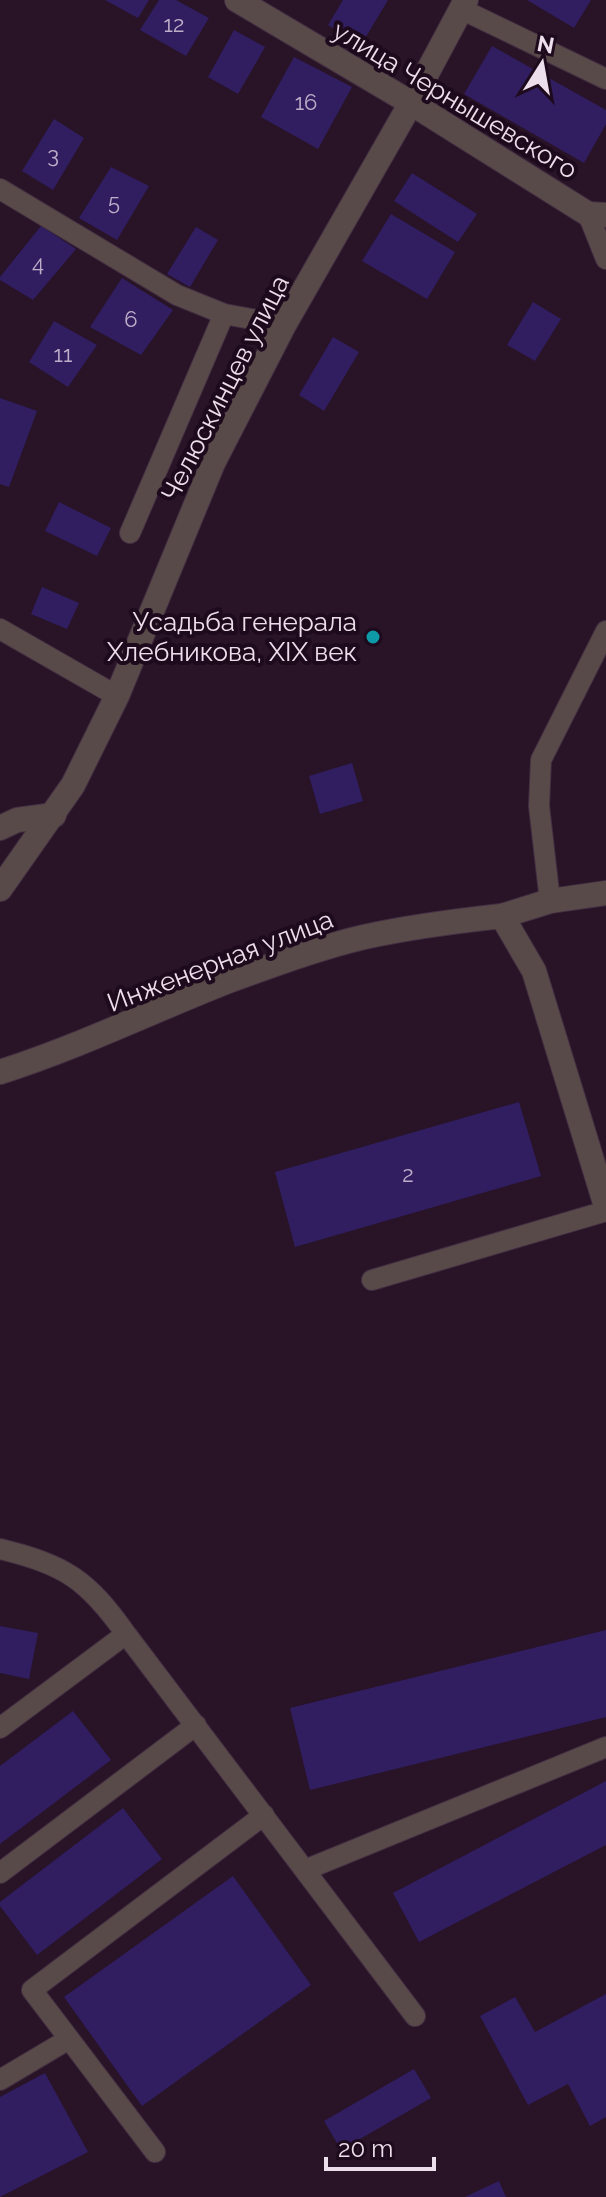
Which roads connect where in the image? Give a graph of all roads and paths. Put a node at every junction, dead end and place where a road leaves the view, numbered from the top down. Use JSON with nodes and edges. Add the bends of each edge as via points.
{"nodes":[{"id":1,"x":237,"y":0,"type":"edge"},
{"id":2,"x":463,"y":5,"type":"edge"},
{"id":3,"x":606,"y":79,"type":"edge"},
{"id":4,"x":411,"y":103,"type":"junction"},
{"id":5,"x":0,"y":189,"type":"edge"},
{"id":6,"x":597,"y":215,"type":"edge"},
{"id":7,"x":606,"y":259,"type":"edge"},
{"id":8,"x":224,"y":314,"type":"junction"},
{"id":9,"x":284,"y":325,"type":"junction"},
{"id":10,"x":130,"y":533,"type":"dead end"},
{"id":11,"x":0,"y":629,"type":"edge"},
{"id":12,"x":606,"y":631,"type":"edge"},
{"id":13,"x":117,"y":696,"type":"junction"},
{"id":14,"x":54,"y":815,"type":"junction"},
{"id":15,"x":0,"y":828,"type":"edge"},
{"id":16,"x":0,"y":889,"type":"edge"},
{"id":17,"x":606,"y":893,"type":"edge"},
{"id":18,"x":550,"y":901,"type":"junction"},
{"id":19,"x":502,"y":916,"type":"junction"},
{"id":20,"x":3,"y":1070,"type":"edge"},
{"id":21,"x":606,"y":1209,"type":"edge"},
{"id":22,"x":372,"y":1280,"type":"dead end"},
{"id":23,"x":0,"y":1549,"type":"edge"},
{"id":24,"x":126,"y":1634,"type":"junction"},
{"id":25,"x":196,"y":1725,"type":"junction"},
{"id":26,"x":0,"y":1728,"type":"edge"},
{"id":27,"x":606,"y":1747,"type":"edge"},
{"id":28,"x":264,"y":1815,"type":"junction"},
{"id":29,"x":305,"y":1870,"type":"junction"},
{"id":30,"x":0,"y":1873,"type":"edge"},
{"id":31,"x":415,"y":2016,"type":"dead end"},
{"id":32,"x":69,"y":2039,"type":"junction"},
{"id":33,"x":0,"y":2080,"type":"edge"},
{"id":34,"x":155,"y":2152,"type":"dead end"}],
"edges":[{"from":1,"to":4,"type":"street","name":"улица Чернышевского"},
{"from":2,"to":3,"type":"lane"},
{"from":2,"to":4,"type":"street","name":"Челюскинцев улица"},
{"from":4,"to":6,"type":"street","name":"улица Чернышевского"},
{"from":4,"to":9,"type":"street","name":"Челюскинцев улица"},
{"from":5,"to":8,"type":"lane","via":[[177,295]]},
{"from":6,"to":7,"type":"lane"},
{"from":8,"to":9,"type":"lane"},
{"from":8,"to":10,"type":"lane"},
{"from":9,"to":13,"type":"street","name":"Челюскинцев улица","via":[[213,463]]},
{"from":11,"to":13,"type":"lane"},
{"from":12,"to":18,"type":"lane","via":[[541,760],[539,806]]},
{"from":13,"to":14,"type":"street","name":"Челюскинцев улица"},
{"from":14,"to":15,"type":"street"},
{"from":14,"to":16,"type":"street","name":"Челюскинцев улица"},
{"from":17,"to":18,"type":"street","name":"Инженерная улица"},
{"from":18,"to":19,"type":"street","name":"Инженерная улица"},
{"from":19,"to":20,"type":"street","name":"Инженерная улица","via":[[353,940],[232,980]]},
{"from":19,"to":21,"type":"street","via":[[534,971]]},
{"from":21,"to":22,"type":"lane"},
{"from":23,"to":24,"type":"lane","via":[[52,1564],[79,1579]]},
{"from":24,"to":25,"type":"lane"},
{"from":24,"to":26,"type":"lane"},
{"from":25,"to":28,"type":"lane"},
{"from":25,"to":30,"type":"lane"},
{"from":27,"to":29,"type":"lane"},
{"from":28,"to":29,"type":"lane"},
{"from":28,"to":32,"type":"lane","via":[[32,1990]]},
{"from":29,"to":31,"type":"lane"},
{"from":32,"to":33,"type":"lane"},
{"from":32,"to":34,"type":"lane"}]}
